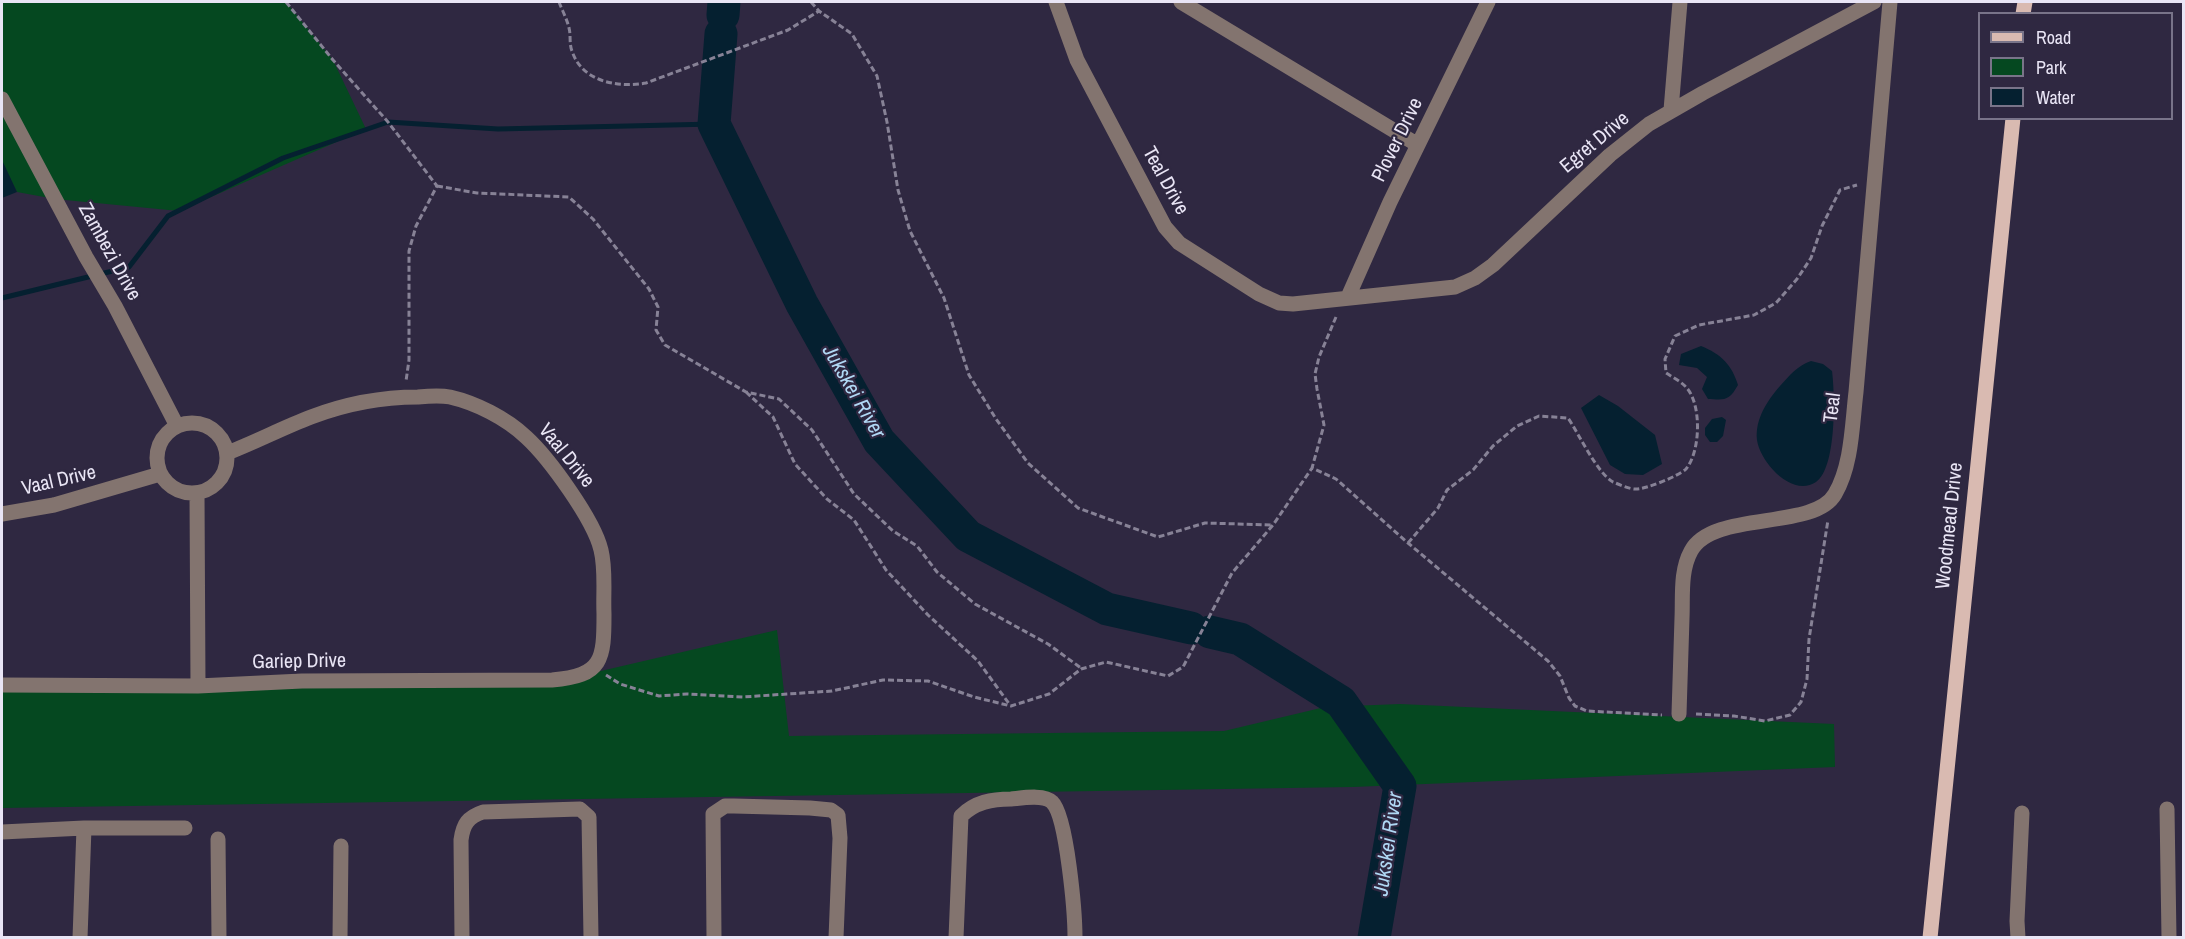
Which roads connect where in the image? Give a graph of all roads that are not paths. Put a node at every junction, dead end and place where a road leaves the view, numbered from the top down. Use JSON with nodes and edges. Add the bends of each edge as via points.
{"nodes":[{"id":1,"x":1056,"y":2,"type":"edge"},
{"id":2,"x":1180,"y":2,"type":"edge"},
{"id":3,"x":1488,"y":2,"type":"edge"},
{"id":4,"x":1680,"y":2,"type":"edge"},
{"id":5,"x":1874,"y":2,"type":"edge"},
{"id":6,"x":1890,"y":2,"type":"edge"},
{"id":7,"x":2,"y":99,"type":"edge"},
{"id":8,"x":1671,"y":110,"type":"junction"},
{"id":9,"x":2013,"y":120,"type":"edge"},
{"id":10,"x":1418,"y":145,"type":"junction"},
{"id":11,"x":1348,"y":297,"type":"junction"},
{"id":12,"x":177,"y":426,"type":"junction"},
{"id":13,"x":227,"y":453,"type":"junction"},
{"id":14,"x":160,"y":474,"type":"junction"},
{"id":15,"x":197,"y":493,"type":"junction"},
{"id":16,"x":2,"y":514,"type":"edge"},
{"id":17,"x":594,"y":666,"type":"joint"},
{"id":18,"x":2,"y":685,"type":"edge"},
{"id":19,"x":198,"y":686,"type":"junction"},
{"id":20,"x":1679,"y":714,"type":"road end"},
{"id":21,"x":2167,"y":809,"type":"dead end"},
{"id":22,"x":2022,"y":813,"type":"dead end"},
{"id":23,"x":84,"y":828,"type":"junction"},
{"id":24,"x":185,"y":828,"type":"dead end"},
{"id":25,"x":2,"y":832,"type":"edge"},
{"id":26,"x":218,"y":839,"type":"dead end"},
{"id":27,"x":341,"y":846,"type":"dead end"},
{"id":28,"x":80,"y":938,"type":"edge"},
{"id":29,"x":219,"y":938,"type":"edge"},
{"id":30,"x":340,"y":938,"type":"edge"},
{"id":31,"x":462,"y":938,"type":"edge"},
{"id":32,"x":591,"y":938,"type":"edge"},
{"id":33,"x":714,"y":938,"type":"edge"},
{"id":34,"x":836,"y":938,"type":"edge"},
{"id":35,"x":956,"y":938,"type":"edge"},
{"id":36,"x":1076,"y":938,"type":"edge"},
{"id":37,"x":1930,"y":938,"type":"edge"},
{"id":38,"x":2018,"y":938,"type":"edge"},
{"id":39,"x":2169,"y":938,"type":"edge"}],
"edges":[{"from":1,"to":11,"type":"street","name":"Teal Drive","via":[[1077,60],[1172,236],[1279,303]]},
{"from":2,"to":10,"type":"street"},
{"from":3,"to":10,"type":"street","name":"Plover Drive"},
{"from":4,"to":8,"type":"street"},
{"from":5,"to":8,"type":"street","name":"Egret Drive"},
{"from":6,"to":20,"type":"street","name":"Teal","via":[[1849,452],[1839,486],[1831,500],[1814,510],[1725,528],[1691,549],[1683,576]]},
{"from":7,"to":12,"type":"street","name":"Zambezi Drive"},
{"from":8,"to":11,"type":"street","name":"Egret Drive","via":[[1610,154],[1475,278],[1455,287]]},
{"from":9,"to":37,"type":"main road","name":"Woodmead Drive"},
{"from":10,"to":11,"type":"street","name":"Plover Drive"},
{"from":12,"to":13,"type":"street","via":[[189,423],[208,428],[222,441]]},
{"from":12,"to":14,"type":"street","via":[[158,447]]},
{"from":13,"to":15,"type":"street","via":[[227,464],[217,484]]},
{"from":13,"to":17,"type":"street","name":"Vaal Drive","via":[[326,412],[374,400],[448,397],[494,415],[526,437],[591,525],[601,551],[604,649]]},
{"from":14,"to":15,"type":"street","via":[[172,487]]},
{"from":14,"to":16,"type":"street","name":"Vaal Drive","via":[[54,505]]},
{"from":15,"to":19,"type":"street"},
{"from":17,"to":19,"type":"street","name":"Gariep Drive","via":[[575,677],[552,680],[302,681]]},
{"from":18,"to":19,"type":"street","name":"Gariep Drive"},
{"from":21,"to":39,"type":"street"},
{"from":22,"to":38,"type":"street"},
{"from":23,"to":24,"type":"street"},
{"from":23,"to":25,"type":"street"},
{"from":23,"to":28,"type":"street"},
{"from":26,"to":29,"type":"street"},
{"from":27,"to":30,"type":"street"},
{"from":31,"to":32,"type":"street","via":[[461,840],[471,816],[483,812],[580,809],[590,817]]},
{"from":33,"to":34,"type":"street","via":[[713,814],[725,806],[734,806],[810,808],[831,810],[838,815]]},
{"from":35,"to":36,"type":"street","via":[[961,816],[982,802],[1024,798],[1052,802],[1060,816],[1074,898]]}]}
